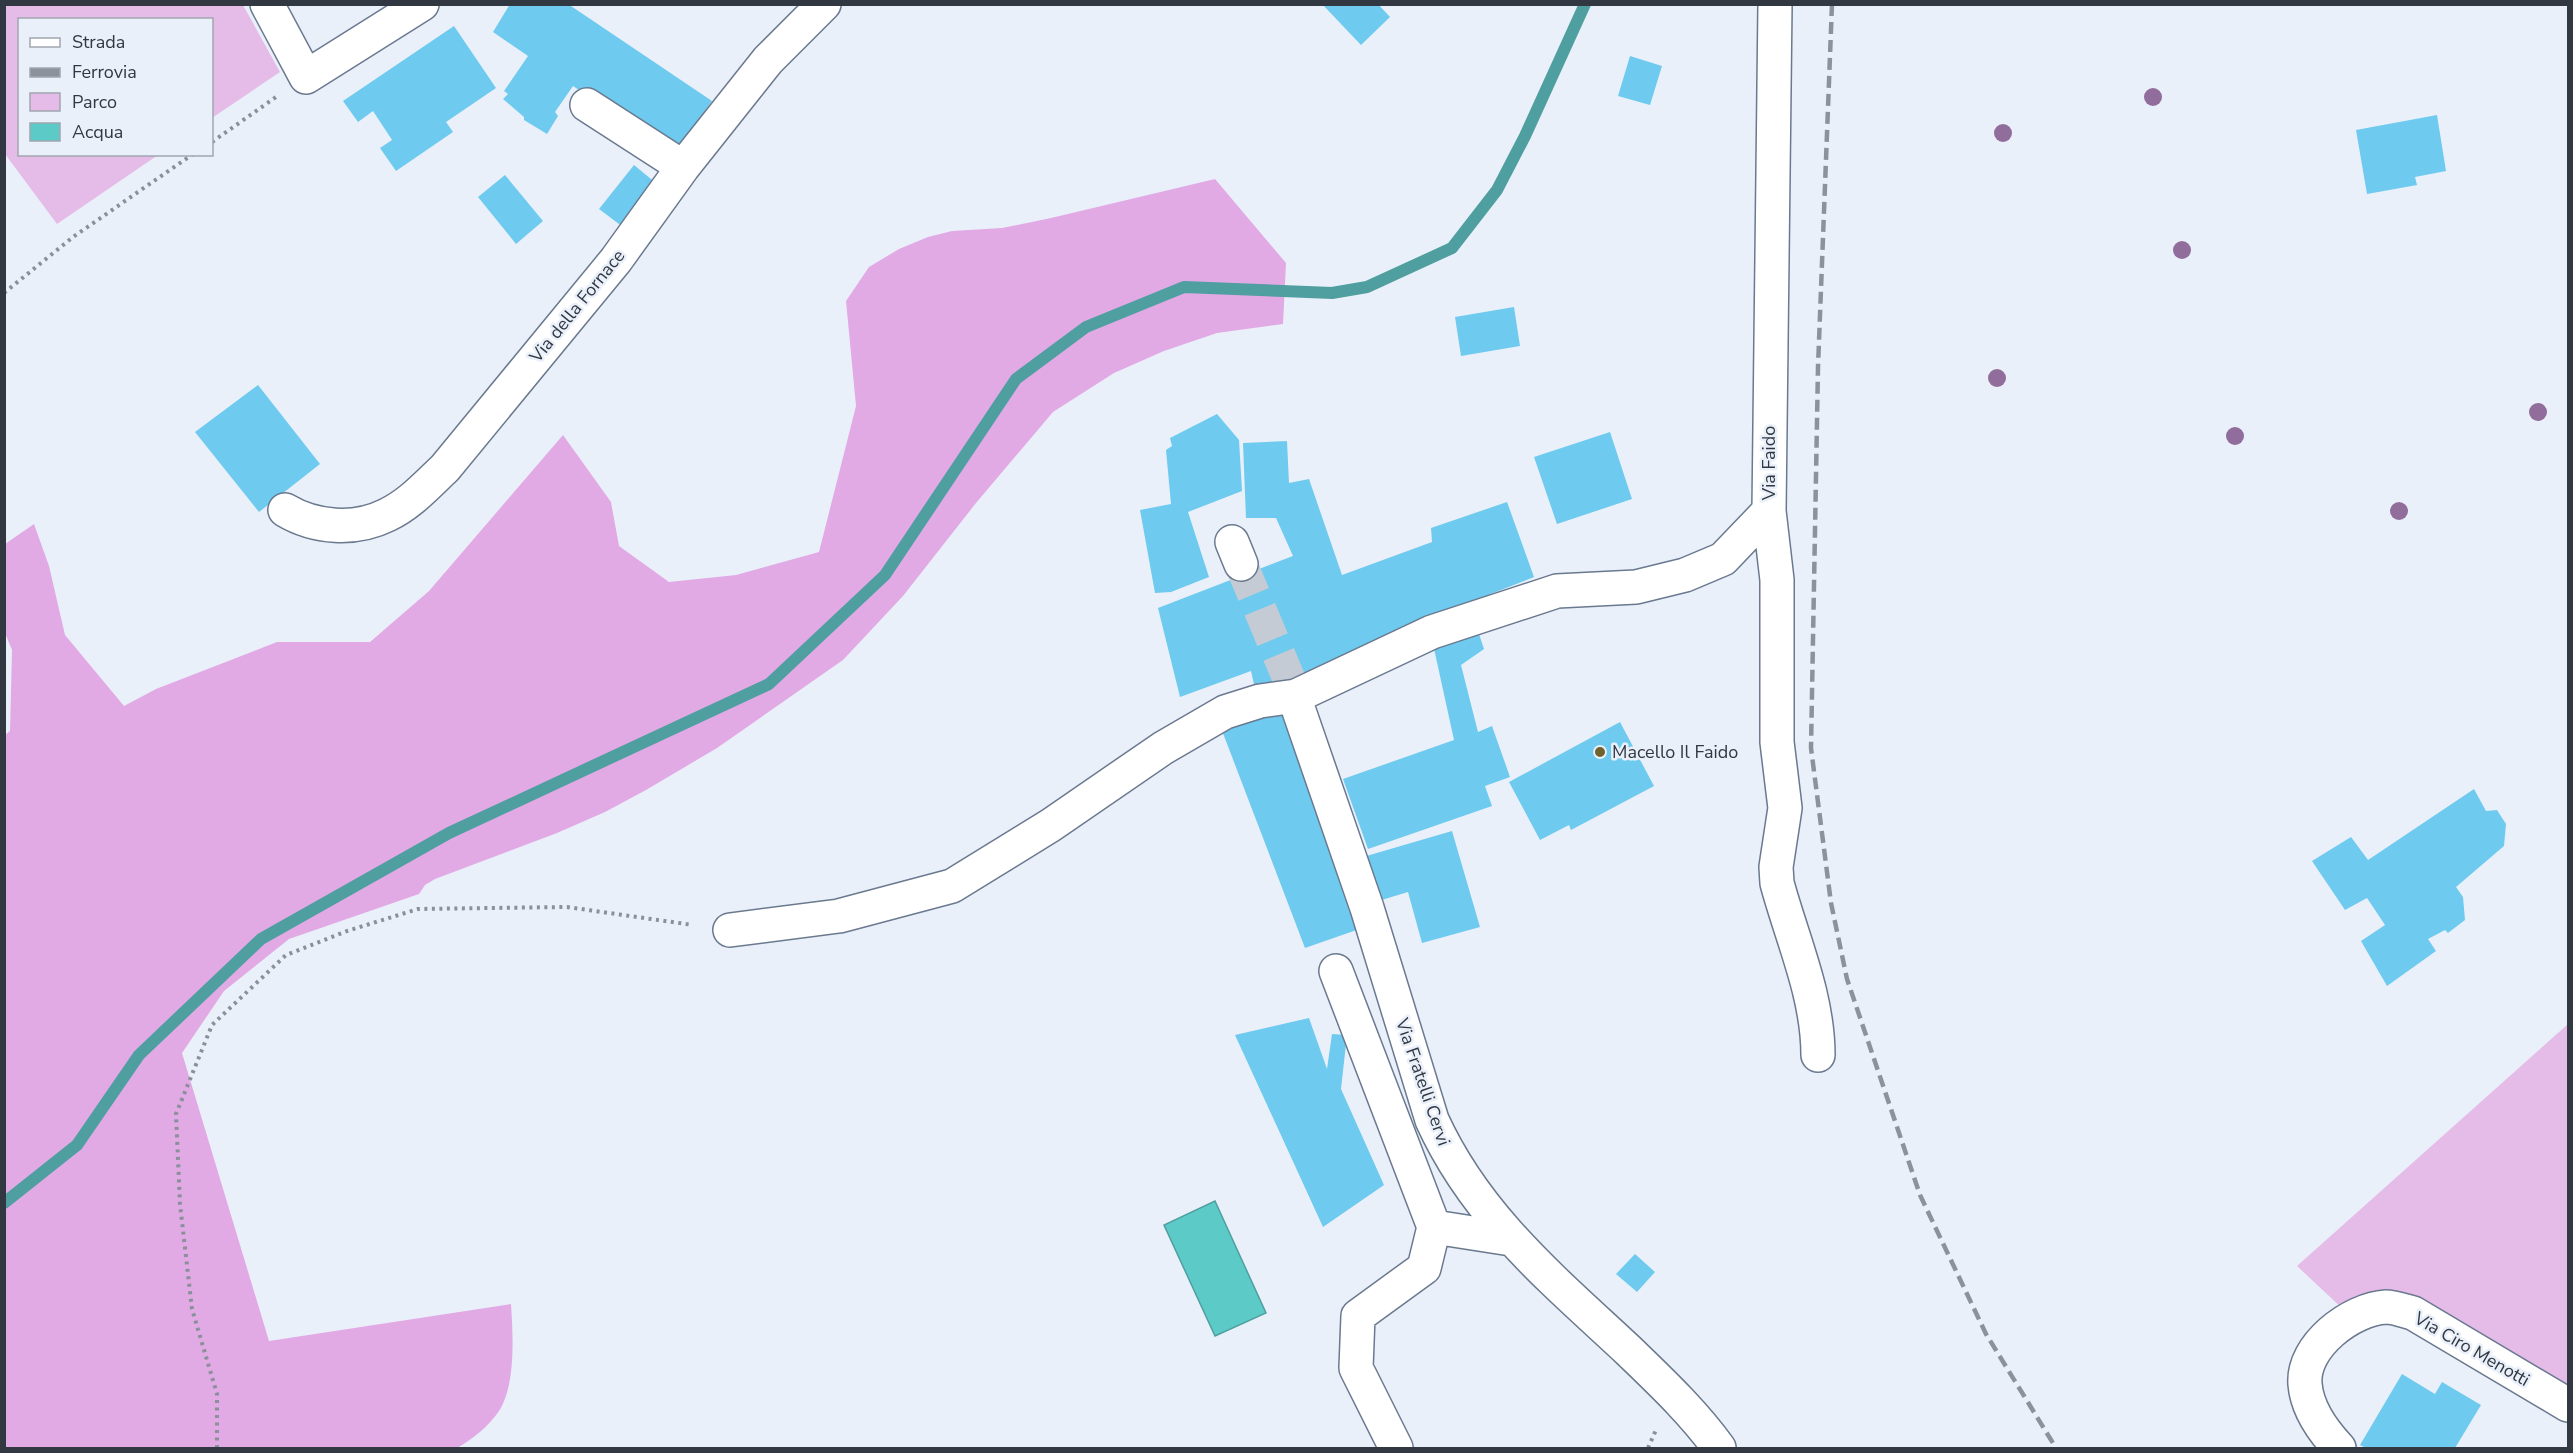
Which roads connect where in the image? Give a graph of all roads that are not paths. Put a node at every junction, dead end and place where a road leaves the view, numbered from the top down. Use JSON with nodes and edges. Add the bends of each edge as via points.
{"nodes":[{"id":1,"x":267,"y":4,"type":"edge"},
{"id":2,"x":422,"y":4,"type":"edge"},
{"id":3,"x":824,"y":4,"type":"edge"},
{"id":4,"x":1774,"y":4,"type":"edge"},
{"id":5,"x":587,"y":105,"type":"dead end"},
{"id":6,"x":683,"y":166,"type":"junction"},
{"id":7,"x":285,"y":510,"type":"dead end"},
{"id":8,"x":1769,"y":511,"type":"junction"},
{"id":9,"x":1296,"y":696,"type":"junction"},
{"id":10,"x":730,"y":930,"type":"road end"},
{"id":11,"x":1336,"y":972,"type":"dead end"},
{"id":12,"x":1818,"y":1055,"type":"dead end"},
{"id":13,"x":1434,"y":1227,"type":"junction"},
{"id":14,"x":1511,"y":1239,"type":"junction"},
{"id":15,"x":2568,"y":1406,"type":"edge"},
{"id":16,"x":1396,"y":1449,"type":"edge"},
{"id":17,"x":1719,"y":1449,"type":"edge"},
{"id":18,"x":2339,"y":1449,"type":"edge"}],
"edges":[{"from":1,"to":2,"type":"street","via":[[306,76]]},
{"from":3,"to":6,"type":"street","name":"Via della Fornace","via":[[768,60]]},
{"from":4,"to":8,"type":"street","name":"Via Faido"},
{"from":5,"to":6,"type":"street"},
{"from":6,"to":7,"type":"street","name":"Via della Fornace","via":[[616,261],[445,468],[414,496],[388,515],[341,526],[314,523]]},
{"from":8,"to":9,"type":"street","name":"Via Faido","via":[[1723,559],[1685,575],[1636,587],[1557,591],[1432,632]]},
{"from":8,"to":12,"type":"street","via":[[1777,580],[1777,742],[1785,808],[1777,883],[1810,994]]},
{"from":9,"to":10,"type":"street","name":"Via Faido","via":[[1260,701],[1225,712],[952,886],[839,916]]},
{"from":9,"to":14,"type":"street","name":"Via Fratelli Cervi","via":[[1432,1120],[1463,1179]]},
{"from":11,"to":13,"type":"street"},
{"from":13,"to":14,"type":"street"},
{"from":13,"to":16,"type":"street","via":[[1424,1268],[1358,1316],[1356,1368]]},
{"from":14,"to":17,"type":"street","name":"Via Fratelli Cervi","via":[[1673,1392]]},
{"from":15,"to":18,"type":"street","name":"Via Ciro Menotti","via":[[2413,1312],[2387,1307],[2344,1321],[2325,1337],[2311,1360],[2305,1383],[2311,1408],[2322,1430]]}]}
